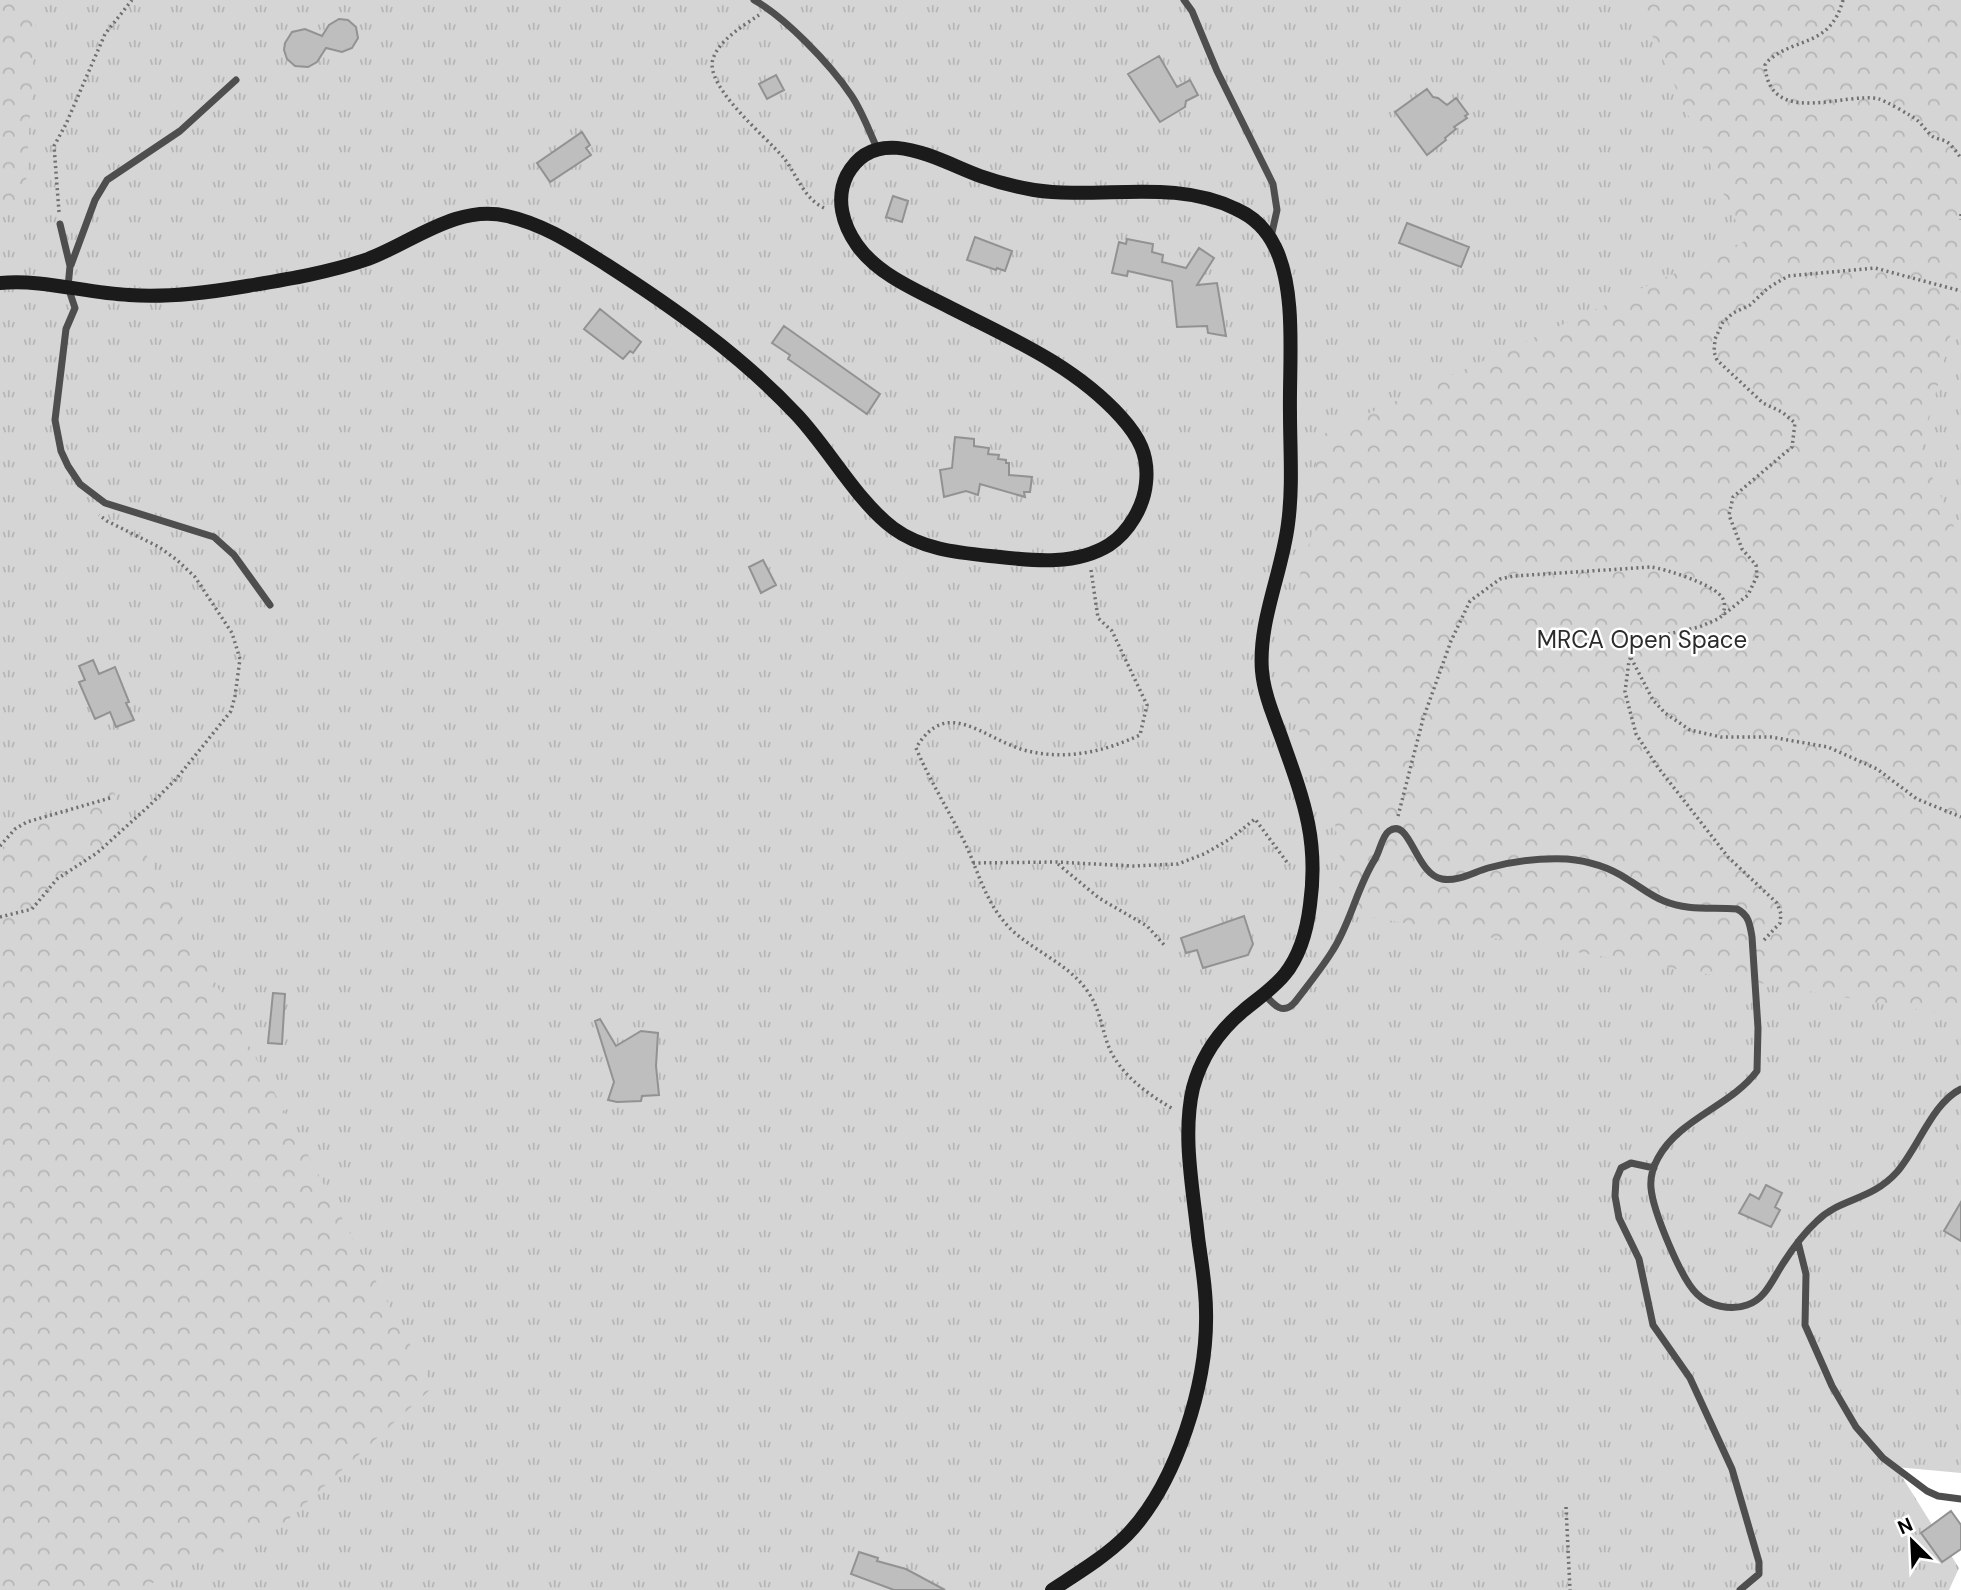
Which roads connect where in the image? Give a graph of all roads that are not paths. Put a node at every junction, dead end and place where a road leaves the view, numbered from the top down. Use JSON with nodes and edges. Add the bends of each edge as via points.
{"nodes":[{"id":1,"x":754,"y":0,"type":"edge"},
{"id":2,"x":1184,"y":0,"type":"edge"},
{"id":3,"x":236,"y":80,"type":"dead end"},
{"id":4,"x":877,"y":148,"type":"junction"},
{"id":5,"x":60,"y":224,"type":"road end"},
{"id":6,"x":1271,"y":238,"type":"junction"},
{"id":7,"x":70,"y":266,"type":"junction"},
{"id":8,"x":0,"y":283,"type":"edge"},
{"id":9,"x":68,"y":287,"type":"junction"},
{"id":10,"x":270,"y":605,"type":"dead end"},
{"id":11,"x":1264,"y":994,"type":"junction"},
{"id":12,"x":1961,"y":1089,"type":"edge"},
{"id":13,"x":1654,"y":1168,"type":"junction"},
{"id":14,"x":1798,"y":1242,"type":"junction"},
{"id":15,"x":1961,"y":1499,"type":"edge"},
{"id":16,"x":1052,"y":1590,"type":"edge"},
{"id":17,"x":1740,"y":1590,"type":"edge"}],
"edges":[{"from":1,"to":4,"type":"lane","via":[[827,65],[851,96]]},
{"from":2,"to":6,"type":"lane","via":[[1273,184],[1277,210]]},
{"from":3,"to":7,"type":"lane","via":[[180,131],[107,180]]},
{"from":4,"to":6,"type":"main road","via":[[899,146],[1000,183],[1036,190],[1173,191],[1230,205],[1259,222]]},
{"from":4,"to":9,"type":"main road","via":[[860,159],[843,184],[842,214],[857,246],[873,264],[1050,359],[1110,404],[1135,433],[1148,470],[1144,499],[1115,541],[1065,560],[953,551],[909,538],[881,518],[798,415],[710,337],[561,236],[512,216],[471,214],[363,261],[233,288],[136,296]]},
{"from":5,"to":7,"type":"lane"},
{"from":6,"to":11,"type":"main road","via":[[1288,290],[1290,494],[1282,563],[1265,631],[1262,674],[1306,806],[1313,870],[1303,940],[1286,973]]},
{"from":7,"to":9,"type":"lane"},
{"from":8,"to":9,"type":"main road","via":[[29,281]]},
{"from":9,"to":10,"type":"lane","via":[[75,308],[66,330],[55,420],[68,466],[80,484],[105,503],[214,537],[234,555]]},
{"from":11,"to":13,"type":"lane","via":[[1281,1009],[1296,1002],[1334,949],[1384,838],[1395,828],[1407,833],[1424,868],[1442,879],[1518,862],[1567,859],[1605,867],[1677,906],[1737,909],[1748,919],[1753,952],[1757,1071],[1667,1145]]},
{"from":11,"to":16,"type":"main road","via":[[1214,1041],[1192,1092],[1192,1183],[1206,1312],[1193,1410],[1164,1481],[1132,1531]]},
{"from":12,"to":14,"type":"lane","via":[[1943,1103],[1913,1150],[1880,1188],[1837,1206]]},
{"from":13,"to":14,"type":"lane","via":[[1653,1200],[1676,1259],[1689,1285],[1709,1302],[1734,1308],[1758,1301]]},
{"from":13,"to":17,"type":"lane","via":[[1631,1163],[1621,1168],[1615,1196],[1619,1218],[1639,1258],[1653,1325],[1690,1378],[1732,1469],[1759,1562],[1759,1574]]},
{"from":14,"to":15,"type":"lane","via":[[1806,1274],[1805,1325],[1832,1387],[1856,1427],[1884,1458],[1927,1491]]}]}
